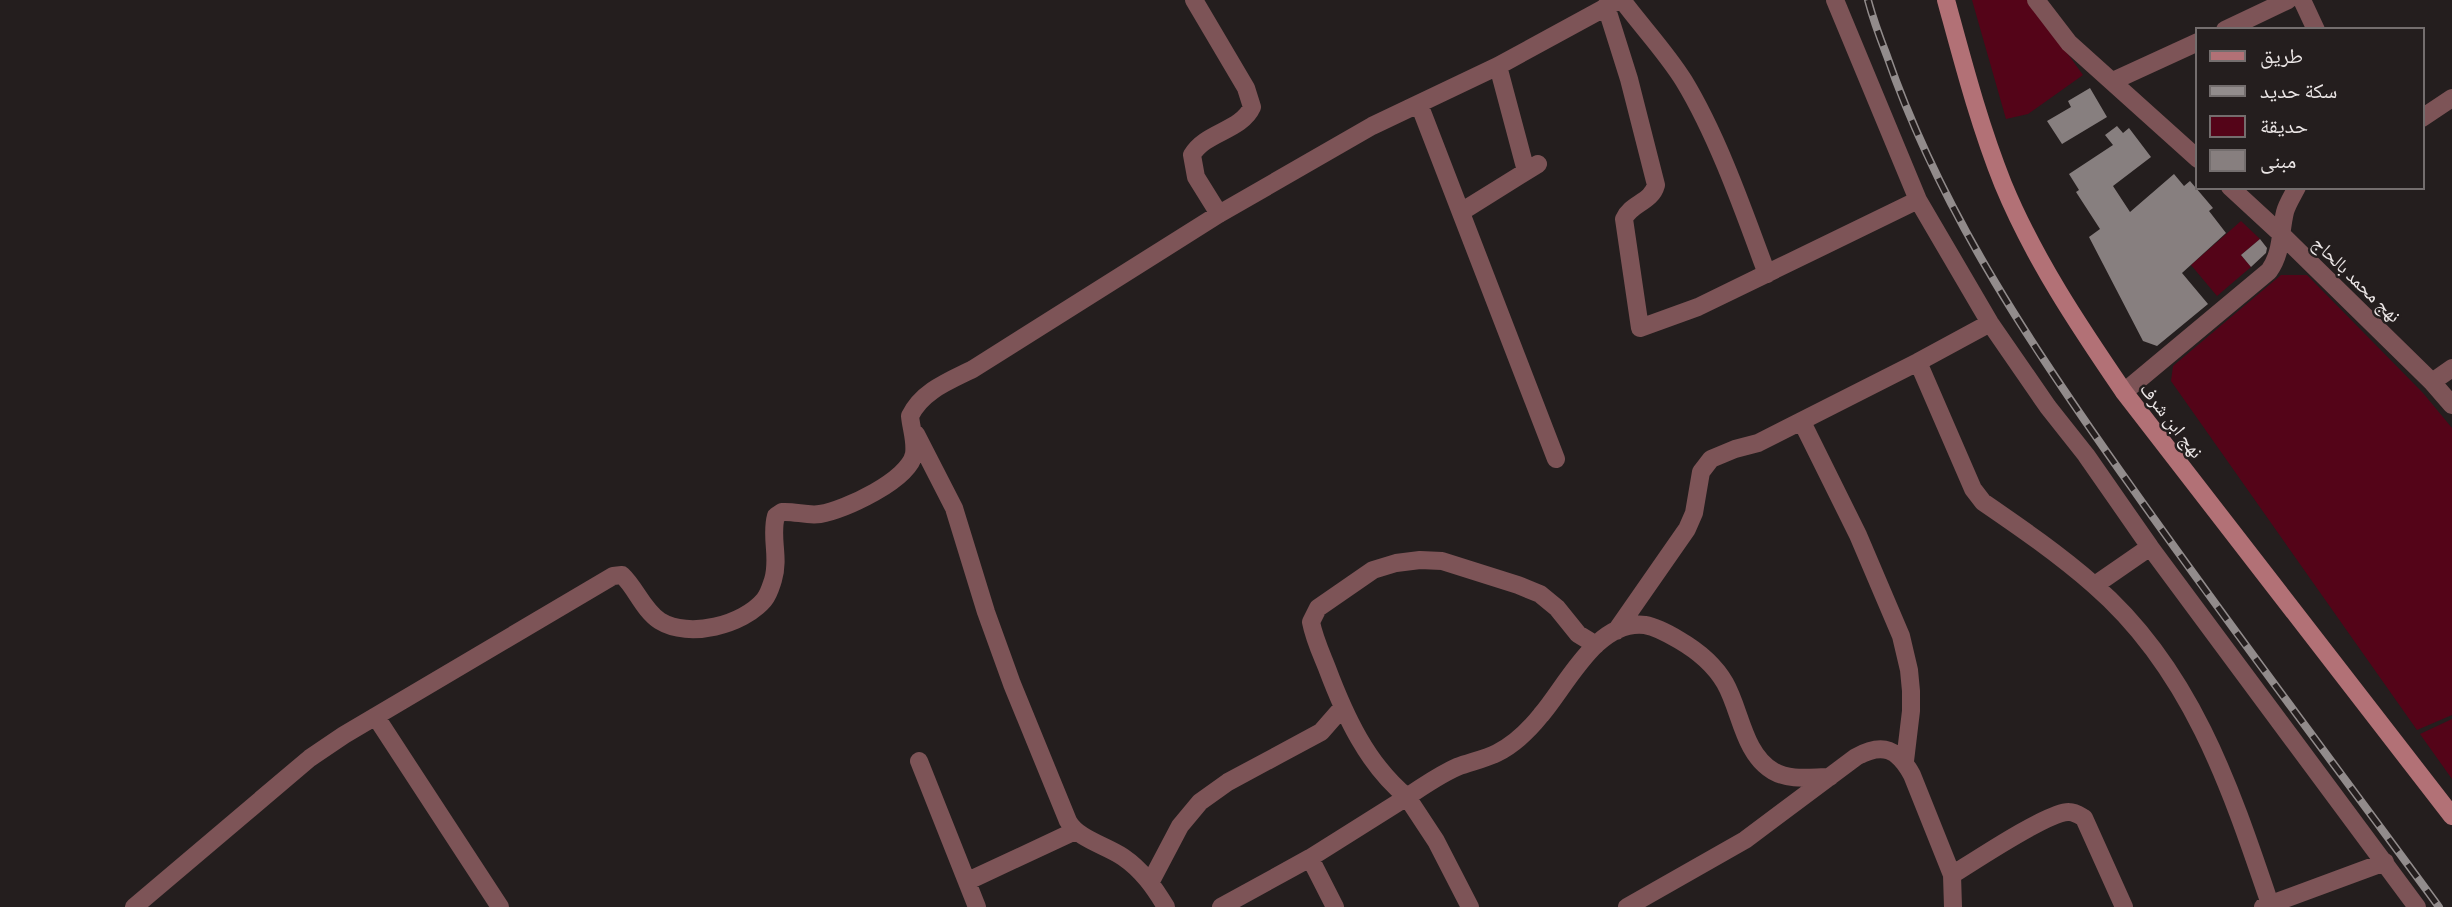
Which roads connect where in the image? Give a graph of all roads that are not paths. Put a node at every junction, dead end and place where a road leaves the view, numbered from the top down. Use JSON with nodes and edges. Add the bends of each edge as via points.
{"nodes":[{"id":1,"x":1195,"y":0,"type":"edge"},
{"id":2,"x":1835,"y":0,"type":"edge"},
{"id":3,"x":1946,"y":0,"type":"edge"},
{"id":4,"x":2036,"y":0,"type":"edge"},
{"id":5,"x":2288,"y":0,"type":"edge"},
{"id":6,"x":2302,"y":0,"type":"edge"},
{"id":7,"x":1615,"y":2,"type":"edge"},
{"id":8,"x":2229,"y":28,"type":"edge"},
{"id":9,"x":2315,"y":28,"type":"edge"},
{"id":10,"x":2196,"y":43,"type":"edge"},
{"id":11,"x":1498,"y":66,"type":"junction"},
{"id":12,"x":2113,"y":82,"type":"junction"},
{"id":13,"x":2452,"y":98,"type":"edge"},
{"id":14,"x":1419,"y":104,"type":"junction"},
{"id":15,"x":2424,"y":117,"type":"edge"},
{"id":16,"x":2196,"y":157,"type":"edge"},
{"id":17,"x":2232,"y":189,"type":"edge"},
{"id":18,"x":2296,"y":189,"type":"edge"},
{"id":19,"x":1917,"y":201,"type":"junction"},
{"id":20,"x":1461,"y":212,"type":"junction"},
{"id":21,"x":1219,"y":214,"type":"junction"},
{"id":22,"x":2282,"y":235,"type":"junction"},
{"id":23,"x":1768,"y":274,"type":"junction"},
{"id":24,"x":1990,"y":323,"type":"junction"},
{"id":25,"x":1918,"y":362,"type":"junction"},
{"id":26,"x":2452,"y":368,"type":"edge"},
{"id":27,"x":2432,"y":382,"type":"junction"},
{"id":28,"x":2124,"y":392,"type":"junction"},
{"id":29,"x":2452,"y":405,"type":"edge"},
{"id":30,"x":1802,"y":422,"type":"junction"},
{"id":31,"x":913,"y":430,"type":"junction"},
{"id":32,"x":1556,"y":459,"type":"dead end"},
{"id":33,"x":2150,"y":547,"type":"junction"},
{"id":34,"x":2095,"y":585,"type":"junction"},
{"id":35,"x":1616,"y":631,"type":"junction"},
{"id":36,"x":1596,"y":645,"type":"junction"},
{"id":37,"x":1342,"y":708,"type":"junction"},
{"id":38,"x":376,"y":718,"type":"junction"},
{"id":39,"x":919,"y":761,"type":"dead end"},
{"id":40,"x":1905,"y":761,"type":"junction"},
{"id":41,"x":1830,"y":777,"type":"junction"},
{"id":42,"x":1407,"y":797,"type":"junction"},
{"id":43,"x":2452,"y":816,"type":"edge"},
{"id":44,"x":1075,"y":831,"type":"junction"},
{"id":45,"x":1310,"y":858,"type":"junction"},
{"id":46,"x":2385,"y":862,"type":"junction"},
{"id":47,"x":1952,"y":875,"type":"junction"},
{"id":48,"x":968,"y":881,"type":"junction"},
{"id":49,"x":1150,"y":883,"type":"junction"},
{"id":50,"x":2268,"y":906,"type":"edge"},
{"id":51,"x":134,"y":907,"type":"edge"},
{"id":52,"x":500,"y":907,"type":"edge"},
{"id":53,"x":977,"y":907,"type":"edge"},
{"id":54,"x":1166,"y":907,"type":"edge"},
{"id":55,"x":1221,"y":907,"type":"edge"},
{"id":56,"x":1335,"y":907,"type":"edge"},
{"id":57,"x":1469,"y":907,"type":"edge"},
{"id":58,"x":1627,"y":907,"type":"edge"},
{"id":59,"x":1953,"y":907,"type":"edge"},
{"id":60,"x":2124,"y":907,"type":"edge"},
{"id":61,"x":2417,"y":907,"type":"edge"}],
"edges":[{"from":1,"to":21,"type":"street","via":[[1246,88],[1252,107],[1246,117],[1203,142],[1192,155],[1196,177]]},
{"from":2,"to":19,"type":"street"},
{"from":3,"to":28,"type":"main road","name":"نهج ابن شرف","via":[[2004,185],[2052,281]]},
{"from":4,"to":12,"type":"street","via":[[2068,43]]},
{"from":5,"to":8,"type":"street"},
{"from":6,"to":9,"type":"street"},
{"from":7,"to":11,"type":"street"},
{"from":7,"to":23,"type":"street","via":[[1675,67],[1690,92]]},
{"from":7,"to":23,"type":"street","via":[[1656,185],[1651,196],[1624,219],[1640,328]]},
{"from":10,"to":12,"type":"street"},
{"from":11,"to":14,"type":"street"},
{"from":11,"to":20,"type":"street","via":[[1532,167]]},
{"from":12,"to":16,"type":"street"},
{"from":13,"to":15,"type":"street"},
{"from":14,"to":20,"type":"street"},
{"from":14,"to":21,"type":"street"},
{"from":17,"to":22,"type":"street","name":"نهج محمد بالحاج"},
{"from":18,"to":22,"type":"street","via":[[2285,209]]},
{"from":19,"to":23,"type":"street"},
{"from":19,"to":24,"type":"street"},
{"from":20,"to":32,"type":"street"},
{"from":21,"to":31,"type":"street","via":[[973,369],[932,390],[911,412]]},
{"from":22,"to":27,"type":"street","name":"نهج محمد بالحاج"},
{"from":22,"to":28,"type":"street","via":[[2269,271]]},
{"from":24,"to":25,"type":"street"},
{"from":24,"to":33,"type":"street"},
{"from":25,"to":30,"type":"street"},
{"from":25,"to":34,"type":"street","via":[[1973,489],[1983,502]]},
{"from":26,"to":27,"type":"street"},
{"from":27,"to":29,"type":"street","name":"نهج محمد بالحاج"},
{"from":28,"to":43,"type":"main road","name":"نهج ابن شرف"},
{"from":30,"to":35,"type":"street","via":[[1707,462],[1687,529]]},
{"from":30,"to":40,"type":"street","via":[[1901,636],[1911,691]]},
{"from":31,"to":38,"type":"street","via":[[910,466],[892,481],[825,513],[776,516],[776,566],[769,591],[764,600],[732,621],[694,630],[663,622],[625,578],[617,575]]},
{"from":31,"to":44,"type":"street","via":[[954,508],[1012,684]]},
{"from":33,"to":34,"type":"street"},
{"from":33,"to":46,"type":"street"},
{"from":34,"to":50,"type":"street","via":[[2140,632],[2188,700],[2231,791]]},
{"from":35,"to":36,"type":"street"},
{"from":35,"to":41,"type":"street","via":[[1647,625],[1688,645],[1704,656],[1727,686],[1761,761],[1789,778]]},
{"from":36,"to":37,"type":"street","via":[[1578,634],[1548,599],[1518,585],[1442,561],[1385,565],[1326,601],[1311,622]]},
{"from":36,"to":42,"type":"street","via":[[1517,740]]},
{"from":37,"to":42,"type":"street","via":[[1382,772]]},
{"from":37,"to":49,"type":"street","via":[[1321,732],[1200,802],[1180,826]]},
{"from":38,"to":51,"type":"street","via":[[310,758]]},
{"from":38,"to":52,"type":"street"},
{"from":39,"to":48,"type":"street"},
{"from":40,"to":41,"type":"street","via":[[1892,751],[1871,749]]},
{"from":40,"to":47,"type":"street"},
{"from":41,"to":58,"type":"street","via":[[1745,840]]},
{"from":42,"to":45,"type":"street"},
{"from":42,"to":57,"type":"street","via":[[1436,841]]},
{"from":44,"to":48,"type":"street"},
{"from":44,"to":49,"type":"street","via":[[1122,857]]},
{"from":45,"to":55,"type":"street"},
{"from":45,"to":56,"type":"street"},
{"from":46,"to":50,"type":"street"},
{"from":46,"to":61,"type":"street"},
{"from":47,"to":59,"type":"street"},
{"from":47,"to":60,"type":"street","via":[[2046,819],[2077,813],[2097,843]]},
{"from":48,"to":53,"type":"street"},
{"from":49,"to":54,"type":"street"}]}
